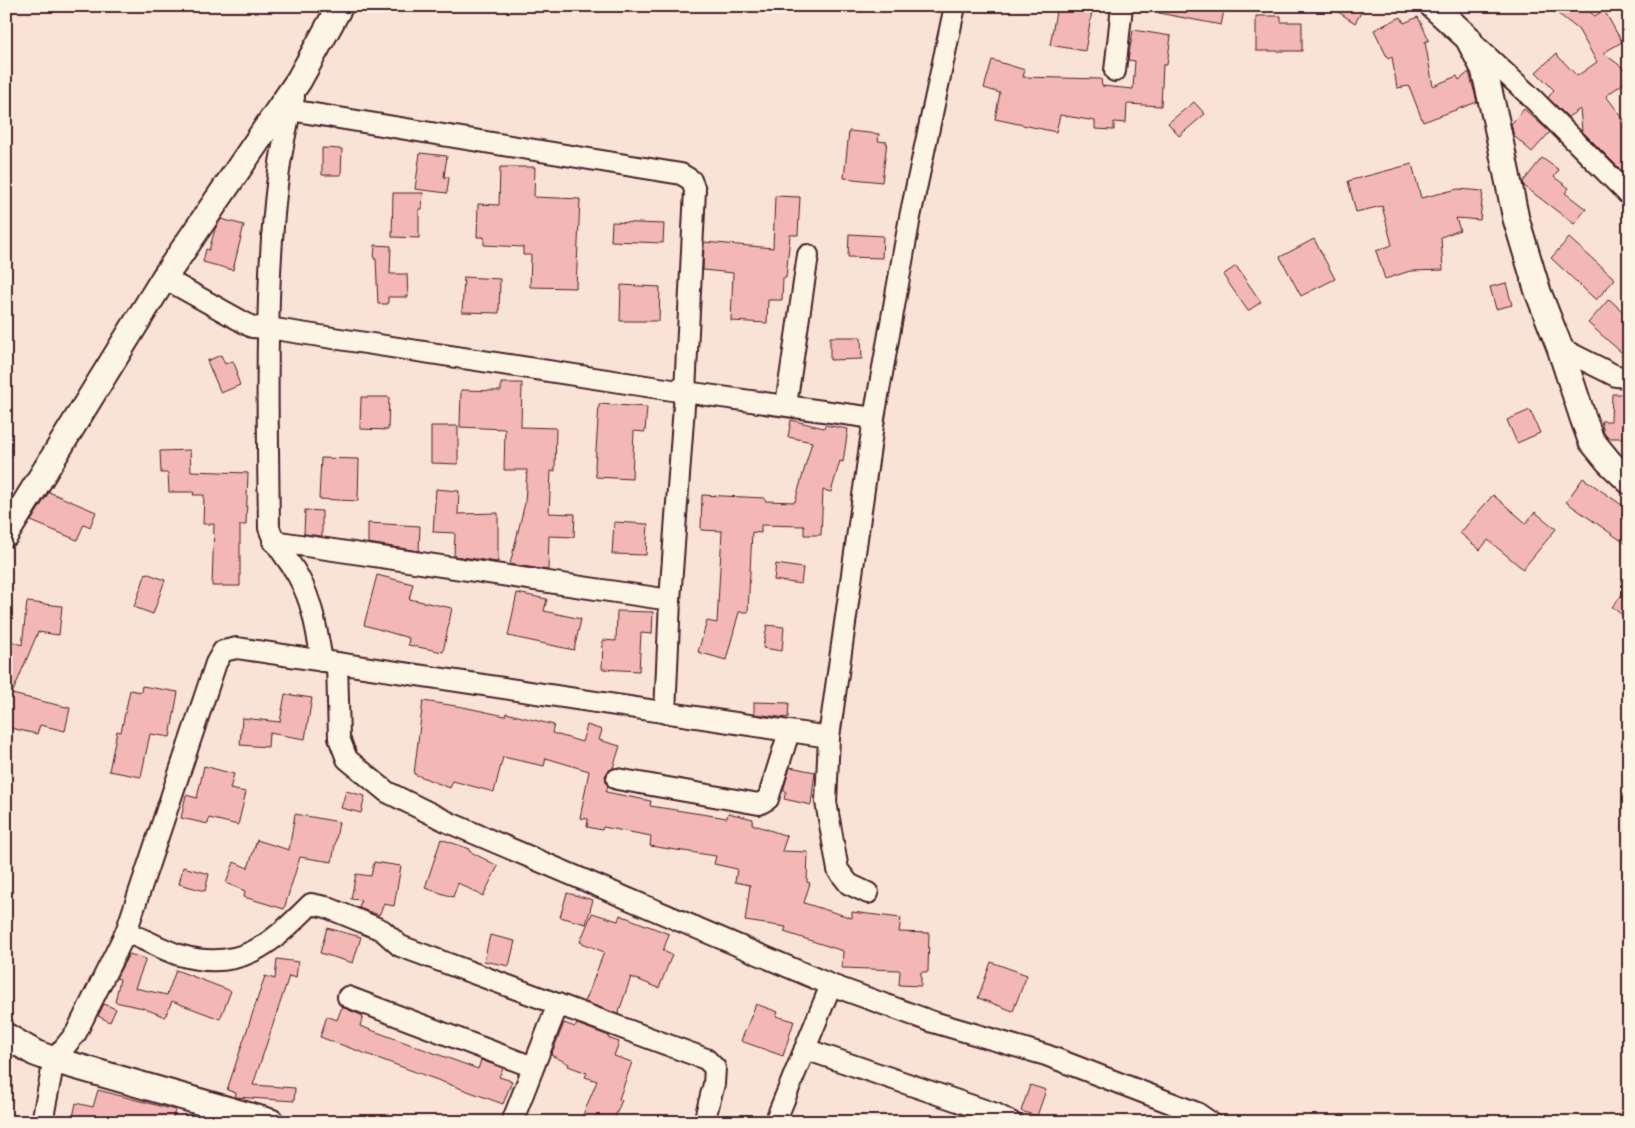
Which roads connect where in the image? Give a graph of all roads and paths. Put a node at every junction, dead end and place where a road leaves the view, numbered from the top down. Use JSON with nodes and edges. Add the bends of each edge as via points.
{"nodes":[{"id":1,"x":340,"y":6,"type":"edge"},
{"id":2,"x":955,"y":6,"type":"edge"},
{"id":3,"x":1122,"y":6,"type":"edge"},
{"id":4,"x":1433,"y":6,"type":"edge"},
{"id":5,"x":1468,"y":38,"type":"junction"},
{"id":6,"x":1115,"y":71,"type":"dead end"},
{"id":7,"x":299,"y":80,"type":"junction"},
{"id":8,"x":290,"y":110,"type":"junction"},
{"id":9,"x":1629,"y":195,"type":"edge"},
{"id":10,"x":808,"y":255,"type":"dead end"},
{"id":11,"x":164,"y":278,"type":"junction"},
{"id":12,"x":268,"y":328,"type":"junction"},
{"id":13,"x":1560,"y":348,"type":"junction"},
{"id":14,"x":1629,"y":378,"type":"edge"},
{"id":15,"x":684,"y":392,"type":"junction"},
{"id":16,"x":786,"y":405,"type":"junction"},
{"id":17,"x":874,"y":418,"type":"junction"},
{"id":18,"x":1629,"y":481,"type":"edge"},
{"id":19,"x":6,"y":534,"type":"edge"},
{"id":20,"x":273,"y":540,"type":"junction"},
{"id":21,"x":670,"y":600,"type":"junction"},
{"id":22,"x":330,"y":662,"type":"junction"},
{"id":23,"x":665,"y":714,"type":"junction"},
{"id":24,"x":789,"y":732,"type":"junction"},
{"id":25,"x":829,"y":737,"type":"junction"},
{"id":26,"x":617,"y":779,"type":"dead end"},
{"id":27,"x":868,"y":893,"type":"dead end"},
{"id":28,"x":126,"y":932,"type":"junction"},
{"id":29,"x":831,"y":985,"type":"junction"},
{"id":30,"x":348,"y":997,"type":"dead end"},
{"id":31,"x":558,"y":1004,"type":"junction"},
{"id":32,"x":6,"y":1036,"type":"edge"},
{"id":33,"x":805,"y":1049,"type":"junction"},
{"id":34,"x":54,"y":1060,"type":"junction"},
{"id":35,"x":533,"y":1067,"type":"junction"},
{"id":36,"x":42,"y":1122,"type":"edge"},
{"id":37,"x":270,"y":1122,"type":"edge"},
{"id":38,"x":512,"y":1122,"type":"edge"},
{"id":39,"x":704,"y":1122,"type":"edge"},
{"id":40,"x":775,"y":1122,"type":"edge"},
{"id":41,"x":1011,"y":1122,"type":"edge"},
{"id":42,"x":1210,"y":1122,"type":"edge"}],
"edges":[{"from":1,"to":7,"type":"street"},
{"from":2,"to":17,"type":"street","via":[[910,217]]},
{"from":3,"to":6,"type":"street"},
{"from":4,"to":5,"type":"street"},
{"from":5,"to":9,"type":"street"},
{"from":5,"to":13,"type":"street","via":[[1484,69],[1516,220],[1538,292]]},
{"from":7,"to":8,"type":"street"},
{"from":7,"to":11,"type":"street"},
{"from":8,"to":12,"type":"street","via":[[276,189]]},
{"from":8,"to":15,"type":"street","via":[[681,174],[691,180],[695,190]]},
{"from":10,"to":16,"type":"street"},
{"from":11,"to":12,"type":"street","via":[[252,327]]},
{"from":11,"to":19,"type":"street"},
{"from":12,"to":15,"type":"street"},
{"from":12,"to":20,"type":"street","via":[[268,528]]},
{"from":13,"to":14,"type":"street","via":[[1616,376]]},
{"from":13,"to":18,"type":"street","via":[[1591,440]]},
{"from":15,"to":16,"type":"street"},
{"from":15,"to":21,"type":"street"},
{"from":16,"to":17,"type":"street"},
{"from":17,"to":25,"type":"street"},
{"from":20,"to":21,"type":"street"},
{"from":20,"to":22,"type":"street","via":[[299,577]]},
{"from":21,"to":23,"type":"street"},
{"from":22,"to":23,"type":"street"},
{"from":22,"to":28,"type":"street","via":[[237,648],[223,651],[216,663]]},
{"from":22,"to":29,"type":"street","via":[[339,738],[347,759],[387,792],[450,823]]},
{"from":23,"to":24,"type":"street"},
{"from":24,"to":25,"type":"street"},
{"from":24,"to":26,"type":"street","via":[[768,799],[759,804]]},
{"from":25,"to":27,"type":"street","via":[[826,802],[838,870],[849,884]]},
{"from":28,"to":31,"type":"street","via":[[179,955],[210,960],[237,957],[254,952],[281,934],[312,904],[382,930],[400,946]]},
{"from":28,"to":34,"type":"street","via":[[76,1033]]},
{"from":29,"to":33,"type":"street"},
{"from":29,"to":42,"type":"street","via":[[933,1022],[1046,1055],[1197,1113]]},
{"from":30,"to":35,"type":"street"},
{"from":31,"to":35,"type":"street"},
{"from":31,"to":39,"type":"street","via":[[706,1058],[715,1068]]},
{"from":32,"to":34,"type":"street"},
{"from":33,"to":40,"type":"street"},
{"from":33,"to":41,"type":"street","via":[[996,1114]]},
{"from":34,"to":36,"type":"street"},
{"from":34,"to":37,"type":"street"},
{"from":35,"to":38,"type":"street"}]}
